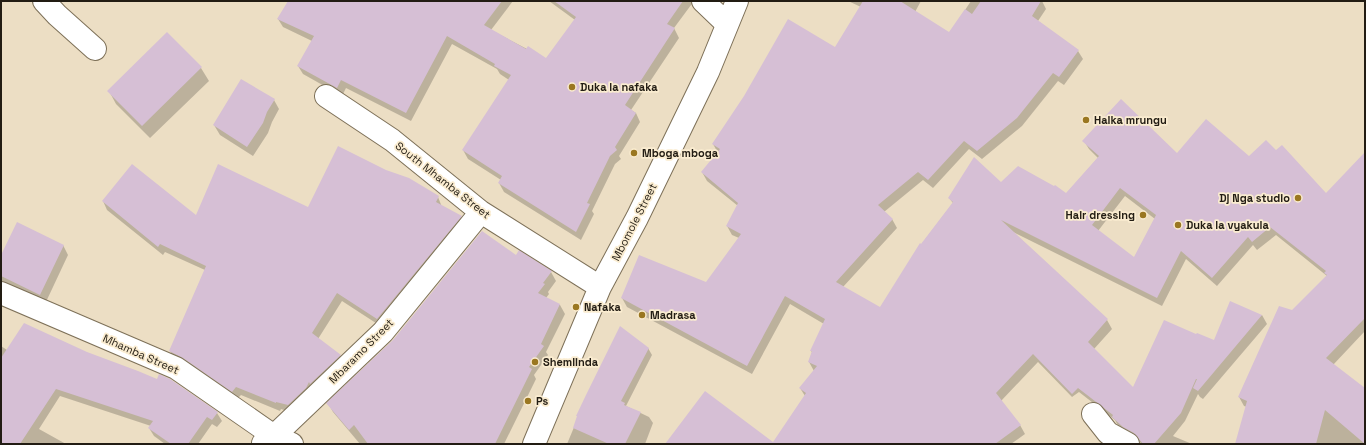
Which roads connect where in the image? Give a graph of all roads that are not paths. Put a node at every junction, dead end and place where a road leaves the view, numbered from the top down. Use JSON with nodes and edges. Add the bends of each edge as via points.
{"nodes":[{"id":1,"x":44,"y":1,"type":"edge"},
{"id":2,"x":703,"y":1,"type":"edge"},
{"id":3,"x":737,"y":1,"type":"edge"},
{"id":4,"x":728,"y":24,"type":"junction"},
{"id":5,"x":95,"y":49,"type":"dead end"},
{"id":6,"x":326,"y":96,"type":"dead end"},
{"id":7,"x":480,"y":212,"type":"junction"},
{"id":8,"x":600,"y":287,"type":"junction"},
{"id":9,"x":1,"y":293,"type":"edge"},
{"id":10,"x":1094,"y":414,"type":"dead end"},
{"id":11,"x":276,"y":441,"type":"edge"},
{"id":12,"x":534,"y":444,"type":"edge"},
{"id":13,"x":1128,"y":444,"type":"edge"}],
"edges":[{"from":1,"to":5,"type":"street"},
{"from":2,"to":4,"type":"street"},
{"from":3,"to":4,"type":"street","name":"Mbomole Street"},
{"from":4,"to":8,"type":"street","name":"Mbomole Street","via":[[708,72],[637,218]]},
{"from":6,"to":7,"type":"street","name":"South Mhamba Street","via":[[392,140]]},
{"from":7,"to":8,"type":"street","name":"South Mhamba Street"},
{"from":7,"to":11,"type":"street","name":"Mbaramo Street","via":[[383,332]]},
{"from":8,"to":12,"type":"street","name":"Mbomole Street"},
{"from":9,"to":11,"type":"street","name":"Mhamba Street","via":[[176,368]]},
{"from":10,"to":13,"type":"street","via":[[1108,433]]}]}
